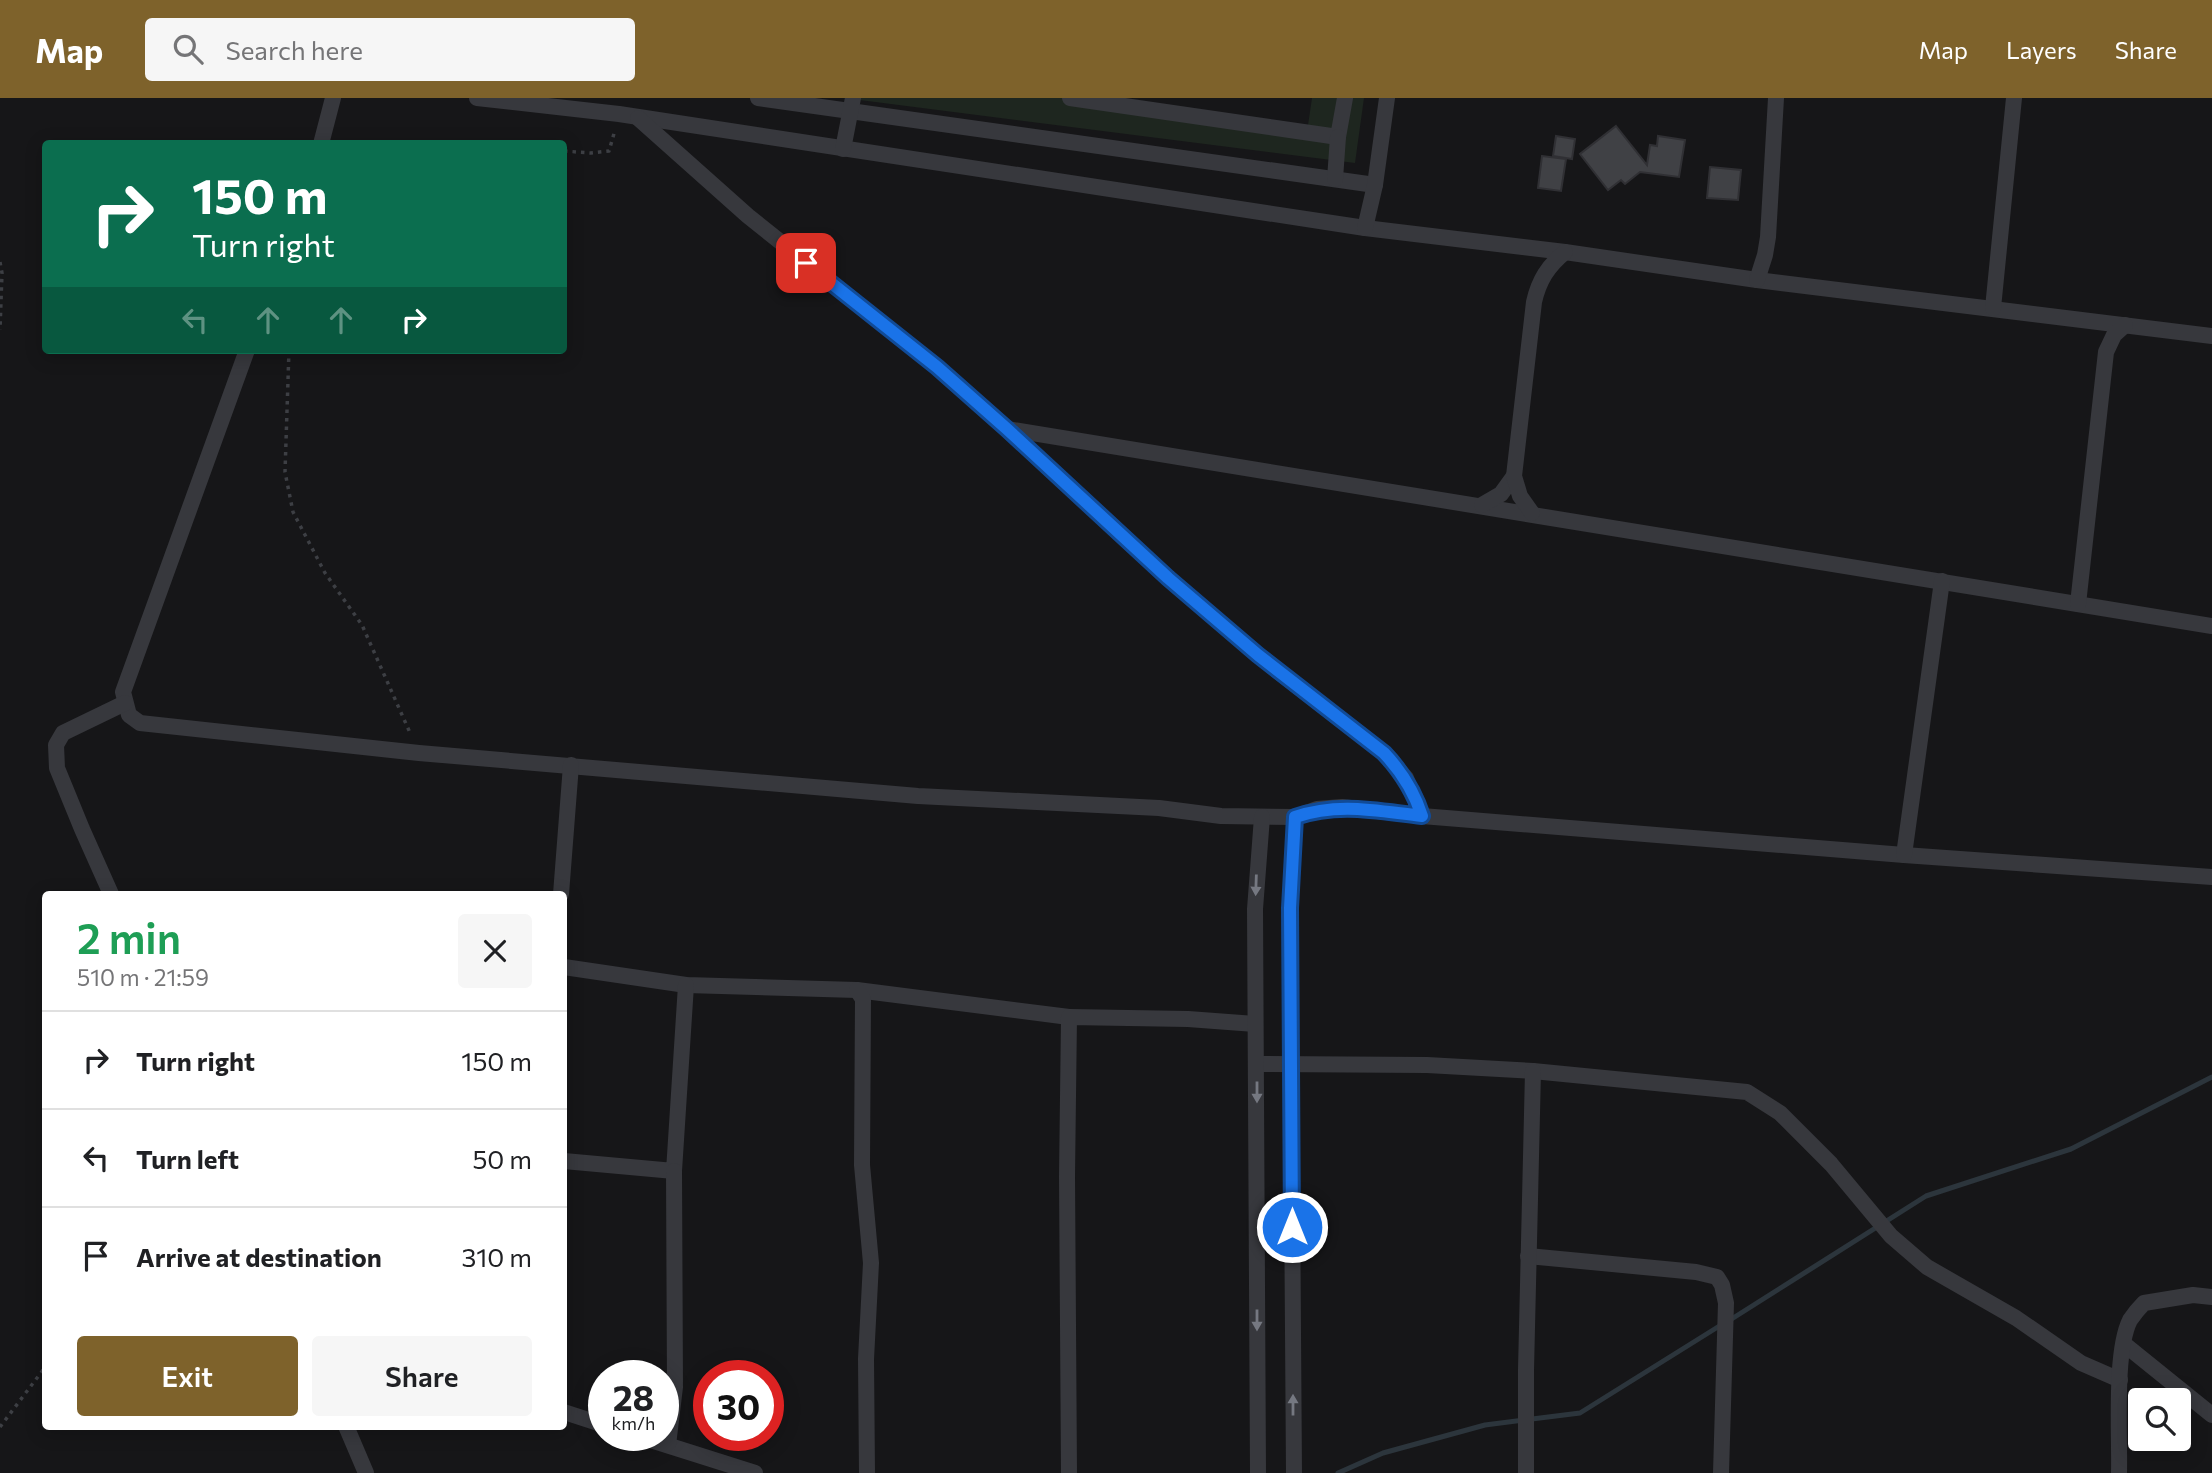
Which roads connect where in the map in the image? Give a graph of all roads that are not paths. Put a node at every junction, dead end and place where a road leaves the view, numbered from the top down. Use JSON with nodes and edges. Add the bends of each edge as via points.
{"nodes":[{"id":1,"x":333,"y":98,"type":"edge"},
{"id":2,"x":477,"y":98,"type":"edge"},
{"id":3,"x":758,"y":98,"type":"edge"},
{"id":4,"x":1070,"y":98,"type":"edge"},
{"id":5,"x":1345,"y":98,"type":"edge"},
{"id":6,"x":1387,"y":98,"type":"edge"},
{"id":7,"x":1776,"y":98,"type":"edge"},
{"id":8,"x":2014,"y":98,"type":"edge"},
{"id":9,"x":561,"y":103,"type":"edge"},
{"id":10,"x":852,"y":105,"type":"edge"},
{"id":11,"x":637,"y":117,"type":"junction"},
{"id":12,"x":1338,"y":137,"type":"junction"},
{"id":13,"x":322,"y":140,"type":"edge"},
{"id":14,"x":843,"y":149,"type":"junction"},
{"id":15,"x":1335,"y":179,"type":"junction"},
{"id":16,"x":1375,"y":185,"type":"junction"},
{"id":17,"x":1366,"y":228,"type":"junction"},
{"id":18,"x":1566,"y":252,"type":"junction"},
{"id":19,"x":1757,"y":280,"type":"junction"},
{"id":20,"x":1993,"y":308,"type":"junction"},
{"id":21,"x":2125,"y":325,"type":"junction"},
{"id":22,"x":2212,"y":336,"type":"edge"},
{"id":23,"x":246,"y":354,"type":"edge"},
{"id":24,"x":1007,"y":429,"type":"junction"},
{"id":25,"x":1514,"y":476,"type":"junction"},
{"id":26,"x":1482,"y":505,"type":"junction"},
{"id":27,"x":1532,"y":513,"type":"junction"},
{"id":28,"x":1942,"y":581,"type":"junction"},
{"id":29,"x":2078,"y":604,"type":"junction"},
{"id":30,"x":2212,"y":626,"type":"edge"},
{"id":31,"x":125,"y":703,"type":"junction"},
{"id":32,"x":571,"y":765,"type":"junction"},
{"id":33,"x":1422,"y":816,"type":"junction"},
{"id":34,"x":1262,"y":817,"type":"junction"},
{"id":35,"x":1295,"y":817,"type":"junction"},
{"id":36,"x":1904,"y":855,"type":"junction"},
{"id":37,"x":2212,"y":877,"type":"edge"},
{"id":38,"x":110,"y":891,"type":"edge"},
{"id":39,"x":561,"y":891,"type":"edge"},
{"id":40,"x":567,"y":967,"type":"edge"},
{"id":41,"x":686,"y":985,"type":"junction"},
{"id":42,"x":857,"y":990,"type":"junction"},
{"id":43,"x":1069,"y":1017,"type":"junction"},
{"id":44,"x":1255,"y":1024,"type":"junction"},
{"id":45,"x":1292,"y":1063,"type":"junction"},
{"id":46,"x":1257,"y":1064,"type":"junction"},
{"id":47,"x":1533,"y":1071,"type":"junction"},
{"id":48,"x":567,"y":1161,"type":"edge"},
{"id":49,"x":674,"y":1171,"type":"junction"},
{"id":50,"x":1528,"y":1256,"type":"junction"},
{"id":51,"x":2212,"y":1297,"type":"edge"},
{"id":52,"x":2123,"y":1344,"type":"junction"},
{"id":53,"x":675,"y":1360,"type":"edge"},
{"id":54,"x":2120,"y":1380,"type":"junction"},
{"id":55,"x":567,"y":1413,"type":"edge"},
{"id":56,"x":2212,"y":1415,"type":"edge"},
{"id":57,"x":588,"y":1420,"type":"edge"},
{"id":58,"x":348,"y":1430,"type":"edge"},
{"id":59,"x":679,"y":1449,"type":"edge"},
{"id":60,"x":366,"y":1473,"type":"edge"},
{"id":61,"x":755,"y":1473,"type":"edge"},
{"id":62,"x":867,"y":1473,"type":"edge"},
{"id":63,"x":1069,"y":1473,"type":"edge"},
{"id":64,"x":1258,"y":1473,"type":"edge"},
{"id":65,"x":1294,"y":1473,"type":"edge"},
{"id":66,"x":1526,"y":1473,"type":"edge"},
{"id":67,"x":1721,"y":1473,"type":"edge"},
{"id":68,"x":2119,"y":1473,"type":"edge"}],
"edges":[{"from":1,"to":13,"type":"street"},
{"from":2,"to":9,"type":"street"},
{"from":3,"to":10,"type":"street"},
{"from":4,"to":12,"type":"street"},
{"from":5,"to":12,"type":"street"},
{"from":6,"to":16,"type":"street"},
{"from":7,"to":19,"type":"street","via":[[1768,237]]},
{"from":8,"to":20,"type":"street"},
{"from":9,"to":11,"type":"street"},
{"from":10,"to":14,"type":"street"},
{"from":10,"to":15,"type":"street"},
{"from":11,"to":14,"type":"street"},
{"from":11,"to":24,"type":"street","via":[[748,216]]},
{"from":12,"to":15,"type":"street"},
{"from":14,"to":17,"type":"street"},
{"from":15,"to":16,"type":"street"},
{"from":16,"to":17,"type":"street"},
{"from":17,"to":18,"type":"street"},
{"from":18,"to":19,"type":"street"},
{"from":18,"to":25,"type":"street","via":[[1537,287]]},
{"from":19,"to":20,"type":"street"},
{"from":20,"to":21,"type":"street"},
{"from":21,"to":22,"type":"street"},
{"from":21,"to":29,"type":"street","via":[[2106,352]]},
{"from":23,"to":31,"type":"street","via":[[123,692]]},
{"from":24,"to":26,"type":"street"},
{"from":24,"to":33,"type":"street","via":[[1198,603],[1384,753],[1406,778]]},
{"from":25,"to":26,"type":"street","via":[[1501,494]]},
{"from":25,"to":27,"type":"street"},
{"from":26,"to":27,"type":"street"},
{"from":27,"to":28,"type":"street"},
{"from":28,"to":29,"type":"street"},
{"from":28,"to":36,"type":"street"},
{"from":29,"to":30,"type":"street"},
{"from":31,"to":32,"type":"street","via":[[129,715],[140,723]]},
{"from":31,"to":38,"type":"street","via":[[63,733],[56,746],[57,768]]},
{"from":32,"to":34,"type":"street","via":[[918,796]]},
{"from":32,"to":39,"type":"street"},
{"from":33,"to":35,"type":"street","via":[[1342,807]]},
{"from":33,"to":36,"type":"street"},
{"from":34,"to":35,"type":"street"},
{"from":34,"to":44,"type":"street","one_way":true,"via":[[1255,909]]},
{"from":35,"to":45,"type":"street","via":[[1290,908]]},
{"from":36,"to":37,"type":"street"},
{"from":40,"to":41,"type":"street"},
{"from":41,"to":42,"type":"street"},
{"from":41,"to":49,"type":"street"},
{"from":42,"to":43,"type":"street"},
{"from":42,"to":62,"type":"street","via":[[863,999],[862,1166],[871,1263]]},
{"from":43,"to":44,"type":"street"},
{"from":43,"to":63,"type":"street"},
{"from":44,"to":46,"type":"street"},
{"from":45,"to":46,"type":"street"},
{"from":45,"to":47,"type":"street"},
{"from":65,"to":45,"type":"street","one_way":true},
{"from":46,"to":64,"type":"street","one_way":true},
{"from":47,"to":50,"type":"street"},
{"from":47,"to":54,"type":"street","via":[[1747,1092],[1759,1098],[1815,1148],[1891,1236],[1927,1267],[2016,1318],[2081,1363]]},
{"from":48,"to":49,"type":"street"},
{"from":49,"to":53,"type":"street"},
{"from":50,"to":66,"type":"street"},
{"from":50,"to":67,"type":"street","via":[[1717,1277],[1726,1303]]},
{"from":51,"to":52,"type":"street","via":[[2193,1295],[2144,1303],[2130,1321]]},
{"from":52,"to":54,"type":"street"},
{"from":52,"to":56,"type":"street"},
{"from":54,"to":68,"type":"street"},
{"from":55,"to":57,"type":"street"},
{"from":58,"to":60,"type":"street"},
{"from":59,"to":61,"type":"street"}]}
